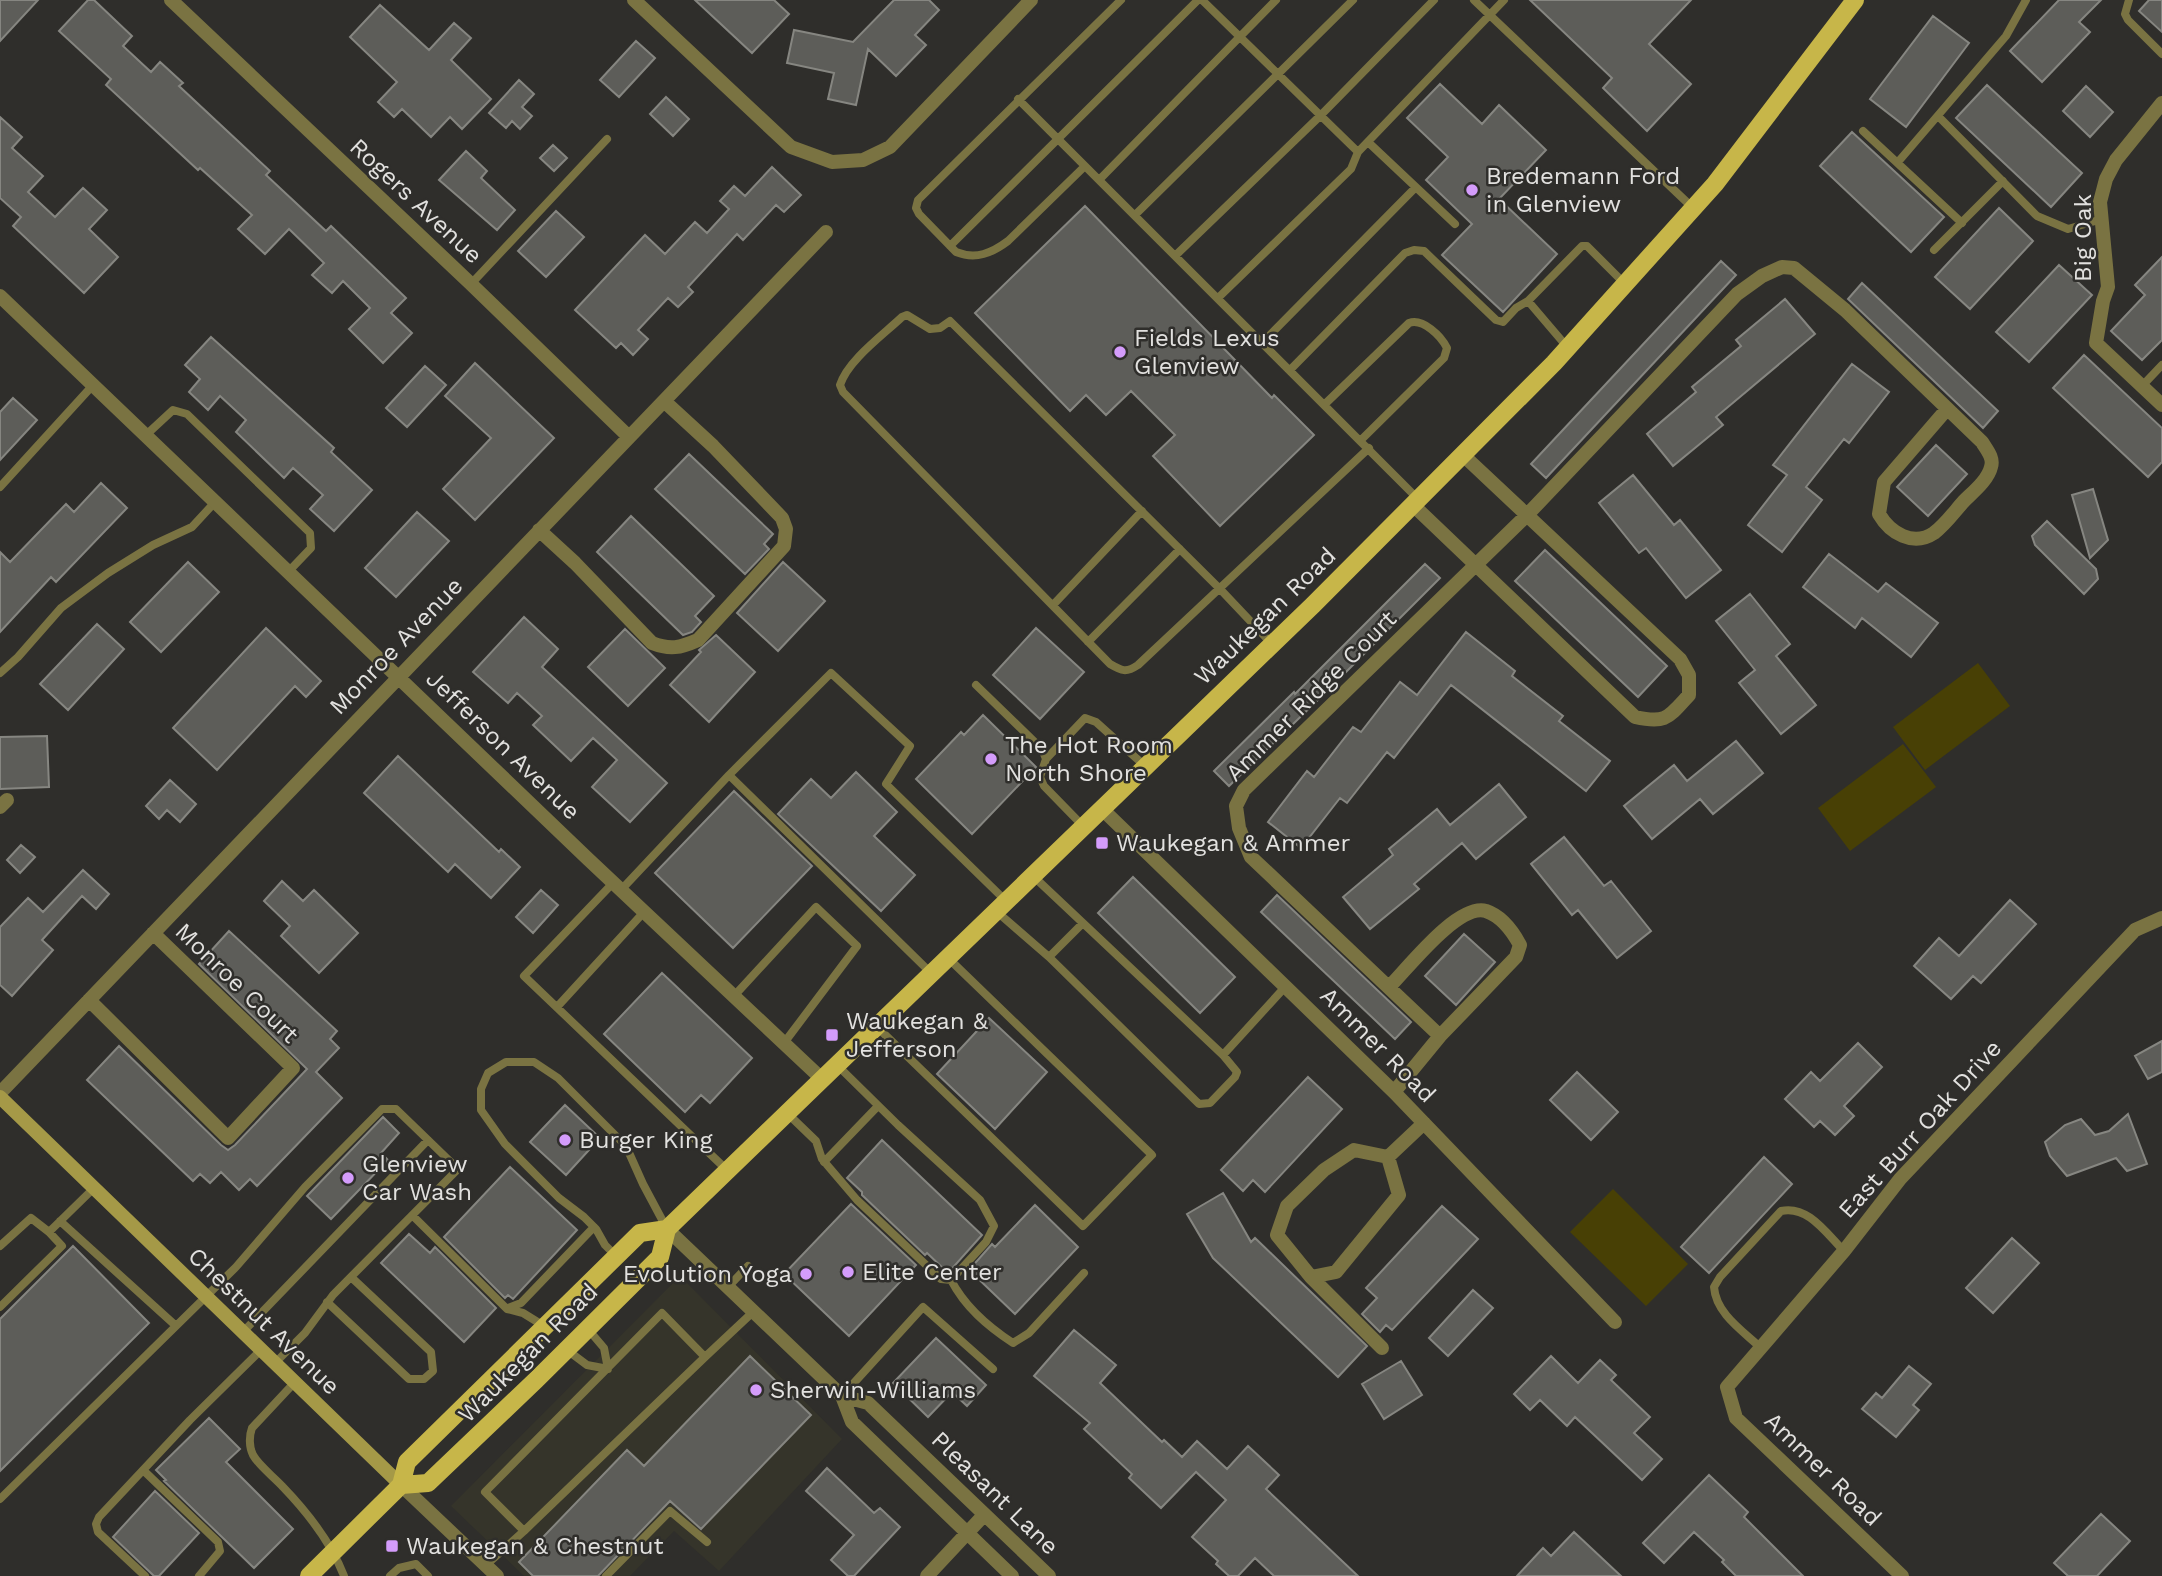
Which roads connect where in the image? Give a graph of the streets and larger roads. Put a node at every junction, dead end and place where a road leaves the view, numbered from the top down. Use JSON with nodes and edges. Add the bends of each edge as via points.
{"nodes":[{"id":1,"x":171,"y":0,"type":"edge"},
{"id":2,"x":634,"y":0,"type":"edge"},
{"id":3,"x":1031,"y":0,"type":"edge"},
{"id":4,"x":1850,"y":2,"type":"edge"},
{"id":5,"x":2162,"y":103,"type":"edge"},
{"id":6,"x":826,"y":232,"type":"dead end"},
{"id":7,"x":0,"y":296,"type":"edge"},
{"id":8,"x":664,"y":401,"type":"junction"},
{"id":9,"x":2162,"y":405,"type":"edge"},
{"id":10,"x":1947,"y":410,"type":"junction"},
{"id":11,"x":629,"y":437,"type":"junction"},
{"id":12,"x":1463,"y":455,"type":"junction"},
{"id":13,"x":1416,"y":502,"type":"junction"},
{"id":14,"x":1528,"y":514,"type":"junction"},
{"id":15,"x":539,"y":530,"type":"junction"},
{"id":16,"x":1473,"y":566,"type":"junction"},
{"id":17,"x":399,"y":677,"type":"junction"},
{"id":18,"x":1101,"y":807,"type":"junction"},
{"id":19,"x":2162,"y":918,"type":"edge"},
{"id":20,"x":153,"y":933,"type":"junction"},
{"id":21,"x":1390,"y":986,"type":"junction"},
{"id":22,"x":89,"y":1000,"type":"junction"},
{"id":23,"x":1440,"y":1036,"type":"junction"},
{"id":24,"x":823,"y":1080,"type":"junction"},
{"id":25,"x":1394,"y":1092,"type":"junction"},
{"id":26,"x":0,"y":1095,"type":"edge"},
{"id":27,"x":1424,"y":1123,"type":"junction"},
{"id":28,"x":1388,"y":1157,"type":"junction"},
{"id":29,"x":667,"y":1229,"type":"junction"},
{"id":30,"x":1311,"y":1277,"type":"junction"},
{"id":31,"x":1615,"y":1322,"type":"dead end"},
{"id":32,"x":1382,"y":1348,"type":"dead end"},
{"id":33,"x":1727,"y":1387,"type":"joint"},
{"id":34,"x":842,"y":1396,"type":"junction"},
{"id":35,"x":401,"y":1485,"type":"junction"},
{"id":36,"x":984,"y":1515,"type":"junction"},
{"id":37,"x":967,"y":1533,"type":"junction"},
{"id":38,"x":309,"y":1576,"type":"edge"},
{"id":39,"x":497,"y":1576,"type":"edge"},
{"id":40,"x":927,"y":1576,"type":"edge"},
{"id":41,"x":1012,"y":1576,"type":"edge"},
{"id":42,"x":1049,"y":1576,"type":"edge"},
{"id":43,"x":1902,"y":1576,"type":"edge"}],
"edges":[{"from":1,"to":11,"type":"street","name":"Rogers Avenue"},
{"from":2,"to":3,"type":"street","via":[[790,147],[832,162],[863,160],[890,147]]},
{"from":4,"to":12,"type":"main road","name":"Waukegan Road","via":[[1715,184],[1568,348]]},
{"from":5,"to":9,"type":"street","name":"Big Oak","via":[[2106,179],[2101,202],[2108,287],[2096,343]]},
{"from":6,"to":8,"type":"street","name":"Monroe Avenue"},
{"from":7,"to":17,"type":"street","name":"Jefferson Avenue"},
{"from":8,"to":11,"type":"street","name":"Monroe Avenue"},
{"from":8,"to":15,"type":"street","via":[[769,504],[786,529],[784,547],[698,640],[680,648],[652,643]]},
{"from":10,"to":10,"type":"street","name":"Ammer Ridge Court","via":[[1982,442],[1992,466],[1933,533],[1914,540],[1894,532],[1879,514],[1884,482]]},
{"from":10,"to":14,"type":"street","name":"Ammer Ridge Court","via":[[1845,310],[1794,268],[1782,267],[1737,294]]},
{"from":11,"to":15,"type":"street","name":"Monroe Avenue"},
{"from":12,"to":13,"type":"main road","name":"Waukegan Road"},
{"from":12,"to":14,"type":"street"},
{"from":13,"to":16,"type":"street"},
{"from":13,"to":18,"type":"main road","name":"Waukegan Road"},
{"from":14,"to":16,"type":"street","name":"Ammer Ridge Court"},
{"from":14,"to":16,"type":"street","via":[[1680,659],[1689,675],[1689,695],[1679,706],[1655,722],[1635,717]]},
{"from":15,"to":17,"type":"street","name":"Monroe Avenue"},
{"from":16,"to":21,"type":"street","name":"Ammer Ridge Court","via":[[1244,790],[1236,806],[1251,857]]},
{"from":17,"to":20,"type":"street","name":"Monroe Avenue"},
{"from":17,"to":24,"type":"street","name":"Jefferson Avenue"},
{"from":18,"to":24,"type":"main road","name":"Waukegan Road"},
{"from":18,"to":25,"type":"street","name":"Ammer Road"},
{"from":19,"to":33,"type":"street","name":"East Burr Oak Drive","via":[[2126,938],[1900,1179]]},
{"from":20,"to":22,"type":"street","name":"Monroe Avenue"},
{"from":20,"to":22,"type":"street","name":"Monroe Court","via":[[293,1068],[228,1138]]},
{"from":21,"to":23,"type":"street","name":"Ammer Ridge Court"},
{"from":21,"to":23,"type":"street","via":[[1452,922],[1471,913],[1484,911],[1513,933],[1520,945],[1516,957]]},
{"from":22,"to":26,"type":"street","name":"Monroe Avenue"},
{"from":23,"to":25,"type":"street"},
{"from":24,"to":29,"type":"main road","name":"Waukegan Road"},
{"from":25,"to":27,"type":"street","name":"Ammer Road"},
{"from":26,"to":35,"type":"street","name":"Chestnut Avenue"},
{"from":27,"to":28,"type":"street"},
{"from":27,"to":31,"type":"street","name":"Ammer Road"},
{"from":28,"to":30,"type":"street","via":[[1399,1195],[1336,1272]]},
{"from":28,"to":30,"type":"street","via":[[1354,1150],[1324,1170],[1287,1206],[1277,1235]]},
{"from":29,"to":34,"type":"street","name":"Pleasant Lane"},
{"from":29,"to":35,"type":"main road","name":"Waukegan Road","via":[[640,1233],[616,1255],[407,1462]]},
{"from":29,"to":35,"type":"main road","name":"Waukegan Road","via":[[660,1257],[567,1350],[428,1483]]},
{"from":30,"to":32,"type":"street"},
{"from":33,"to":43,"type":"street","name":"Ammer Road","via":[[1736,1418]]},
{"from":34,"to":36,"type":"street","name":"Pleasant Lane","via":[[868,1403]]},
{"from":34,"to":37,"type":"street","name":"Pleasant Lane","via":[[852,1422]]},
{"from":35,"to":38,"type":"main road","name":"Waukegan Road"},
{"from":35,"to":39,"type":"street","name":"Chestnut Avenue"},
{"from":36,"to":37,"type":"street"},
{"from":36,"to":42,"type":"street","name":"Pleasant Lane"},
{"from":37,"to":40,"type":"street"},
{"from":37,"to":41,"type":"street","name":"Pleasant Lane"}]}
